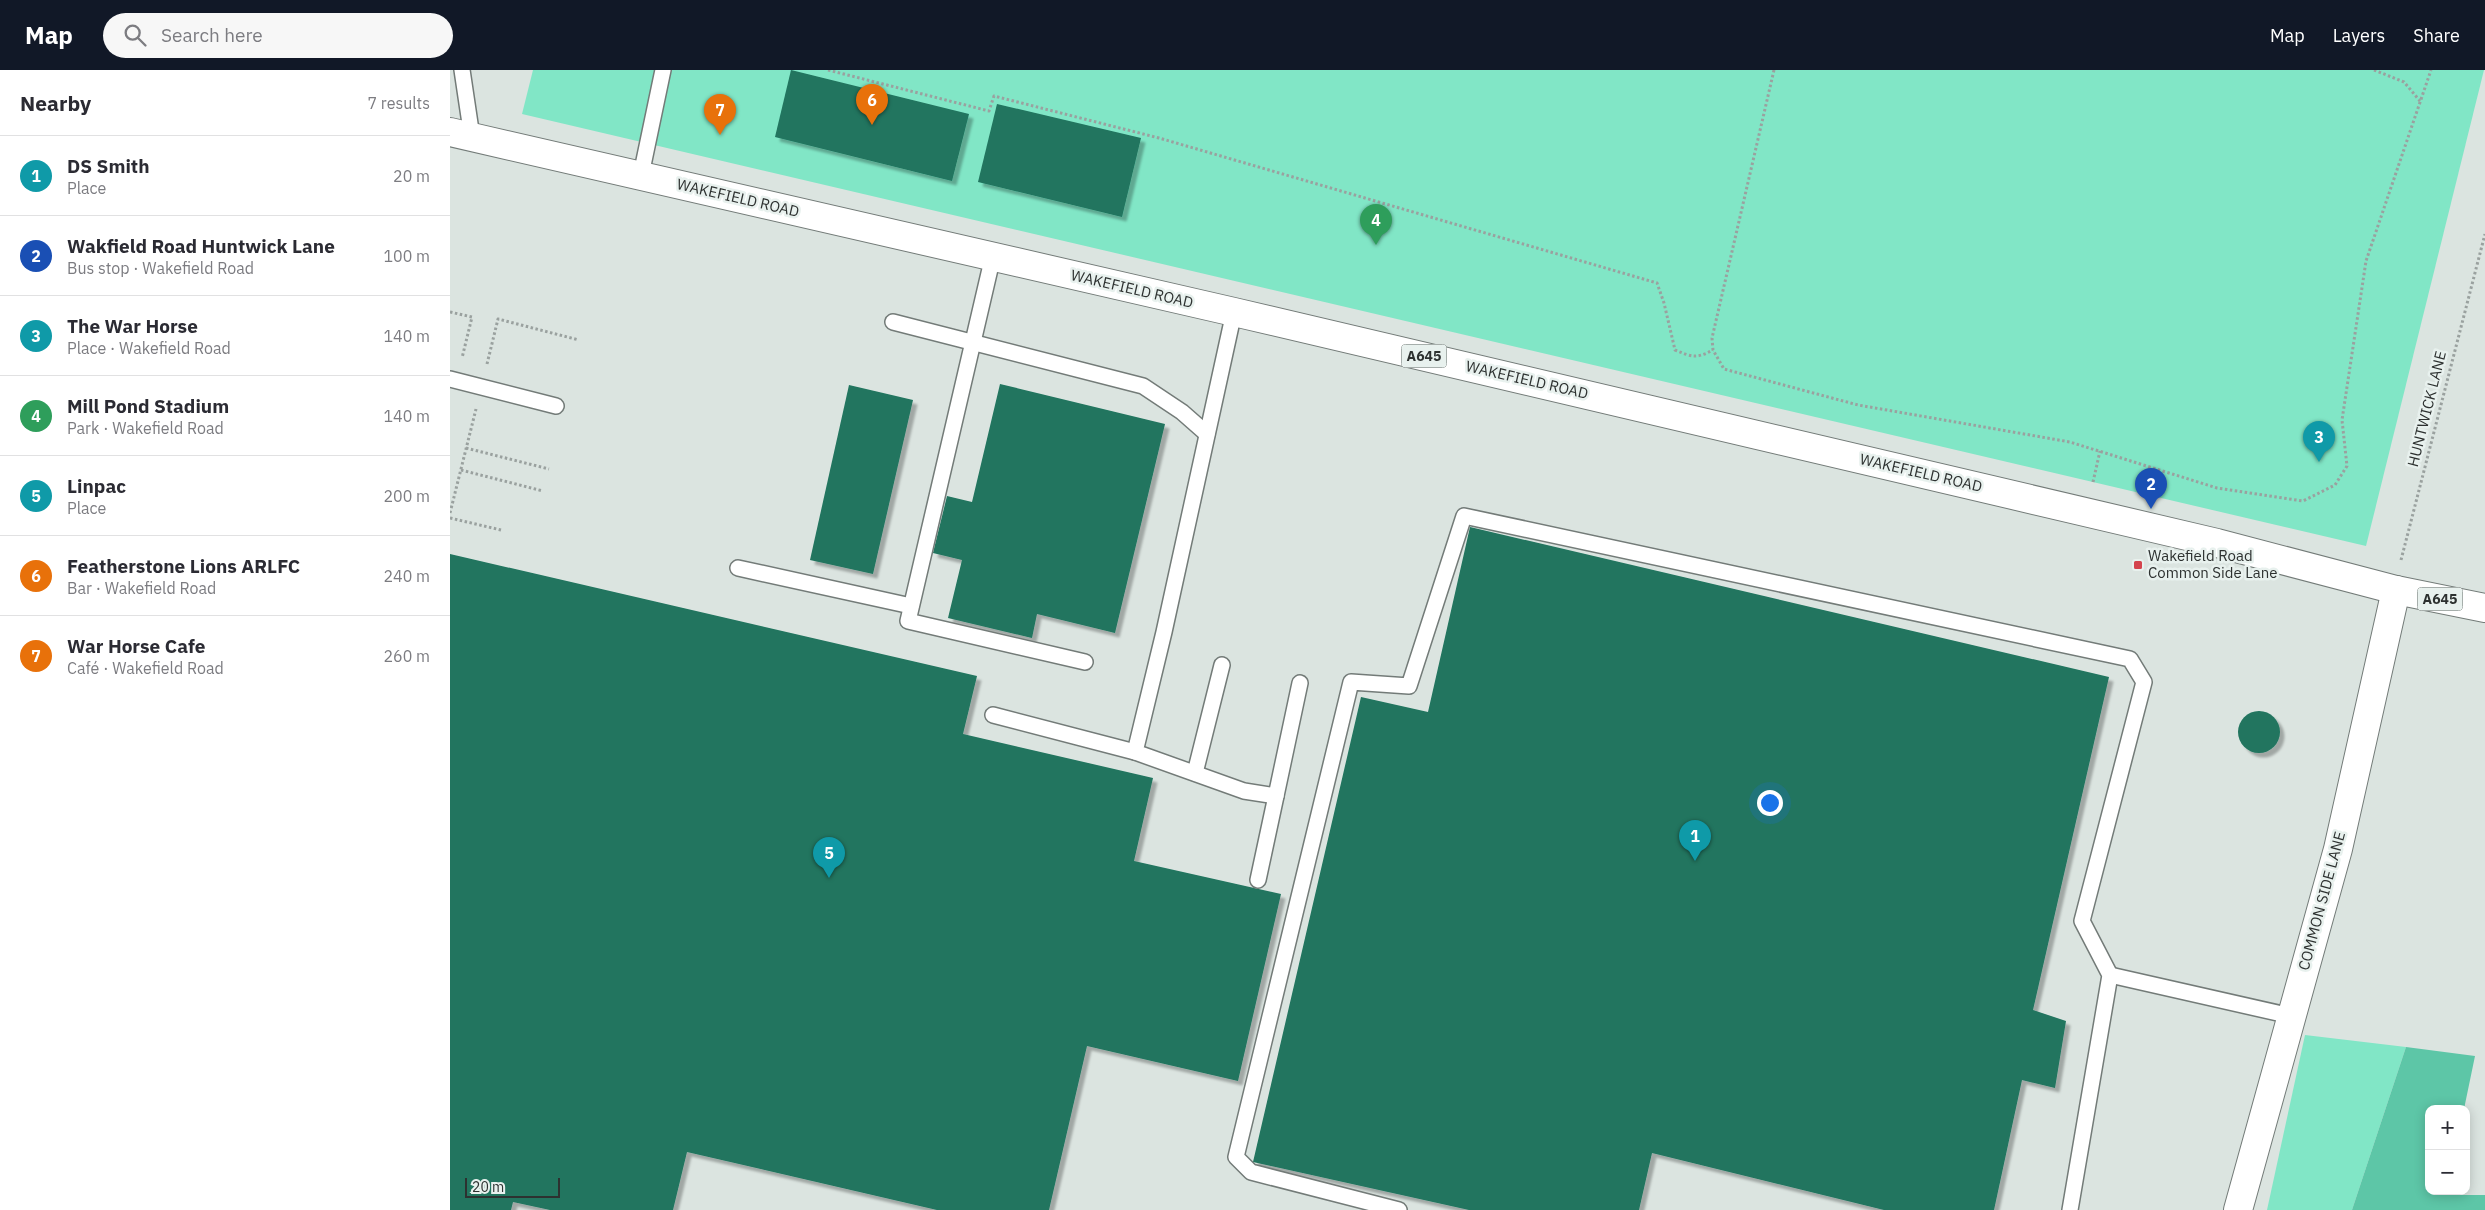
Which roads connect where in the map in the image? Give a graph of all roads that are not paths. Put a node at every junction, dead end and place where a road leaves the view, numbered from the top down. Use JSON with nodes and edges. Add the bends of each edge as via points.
{"nodes":[{"id":1,"x":462,"y":70,"type":"edge"},
{"id":2,"x":663,"y":70,"type":"edge"},
{"id":3,"x":461,"y":135,"type":"edge"},
{"id":4,"x":641,"y":175,"type":"junction"},
{"id":5,"x":993,"y":256,"type":"junction"},
{"id":6,"x":1234,"y":312,"type":"junction"},
{"id":7,"x":893,"y":322,"type":"dead end"},
{"id":8,"x":973,"y":342,"type":"junction"},
{"id":9,"x":450,"y":379,"type":"edge"},
{"id":10,"x":556,"y":406,"type":"dead end"},
{"id":11,"x":1207,"y":434,"type":"junction"},
{"id":12,"x":738,"y":568,"type":"dead end"},
{"id":13,"x":2396,"y":590,"type":"junction"},
{"id":14,"x":911,"y":606,"type":"junction"},
{"id":15,"x":2485,"y":608,"type":"edge"},
{"id":16,"x":1085,"y":662,"type":"dead end"},
{"id":17,"x":1222,"y":665,"type":"dead end"},
{"id":18,"x":1300,"y":683,"type":"dead end"},
{"id":19,"x":993,"y":715,"type":"dead end"},
{"id":20,"x":1135,"y":752,"type":"junction"},
{"id":21,"x":1195,"y":773,"type":"junction"},
{"id":22,"x":1276,"y":796,"type":"junction"},
{"id":23,"x":1258,"y":880,"type":"dead end"},
{"id":24,"x":2110,"y":975,"type":"junction"},
{"id":25,"x":2291,"y":1016,"type":"junction"},
{"id":26,"x":1399,"y":1210,"type":"edge"},
{"id":27,"x":2070,"y":1210,"type":"edge"},
{"id":28,"x":2238,"y":1210,"type":"edge"}],
"edges":[{"from":1,"to":3,"type":"lane"},
{"from":2,"to":4,"type":"lane"},
{"from":3,"to":4,"type":"main road","name":"WAKEFIELD ROAD","number":"A645"},
{"from":4,"to":5,"type":"main road","name":"WAKEFIELD ROAD","number":"A645"},
{"from":5,"to":6,"type":"main road","name":"WAKEFIELD ROAD","number":"A645"},
{"from":5,"to":8,"type":"lane"},
{"from":6,"to":11,"type":"lane"},
{"from":6,"to":13,"type":"main road","name":"WAKEFIELD ROAD","number":"A645","via":[[2217,543]]},
{"from":7,"to":8,"type":"lane"},
{"from":8,"to":11,"type":"lane","via":[[1143,386],[1182,412]]},
{"from":8,"to":14,"type":"lane"},
{"from":9,"to":10,"type":"lane"},
{"from":11,"to":20,"type":"lane"},
{"from":12,"to":14,"type":"lane"},
{"from":13,"to":15,"type":"main road","name":"WAKEFIELD ROAD","number":"A645"},
{"from":13,"to":25,"type":"main road","name":"COMMON SIDE LANE","via":[[2338,848]]},
{"from":14,"to":16,"type":"lane","via":[[908,621]]},
{"from":17,"to":21,"type":"lane"},
{"from":18,"to":22,"type":"lane"},
{"from":19,"to":20,"type":"lane"},
{"from":20,"to":21,"type":"lane"},
{"from":21,"to":22,"type":"lane","via":[[1244,791]]},
{"from":22,"to":23,"type":"lane"},
{"from":24,"to":25,"type":"lane"},
{"from":24,"to":26,"type":"lane","via":[[2082,921],[2144,682],[2130,659],[1464,516],[1409,686],[1351,682],[1236,1157],[1251,1172]]},
{"from":24,"to":27,"type":"lane"},
{"from":25,"to":28,"type":"main road","name":"COMMON SIDE LANE"}]}
